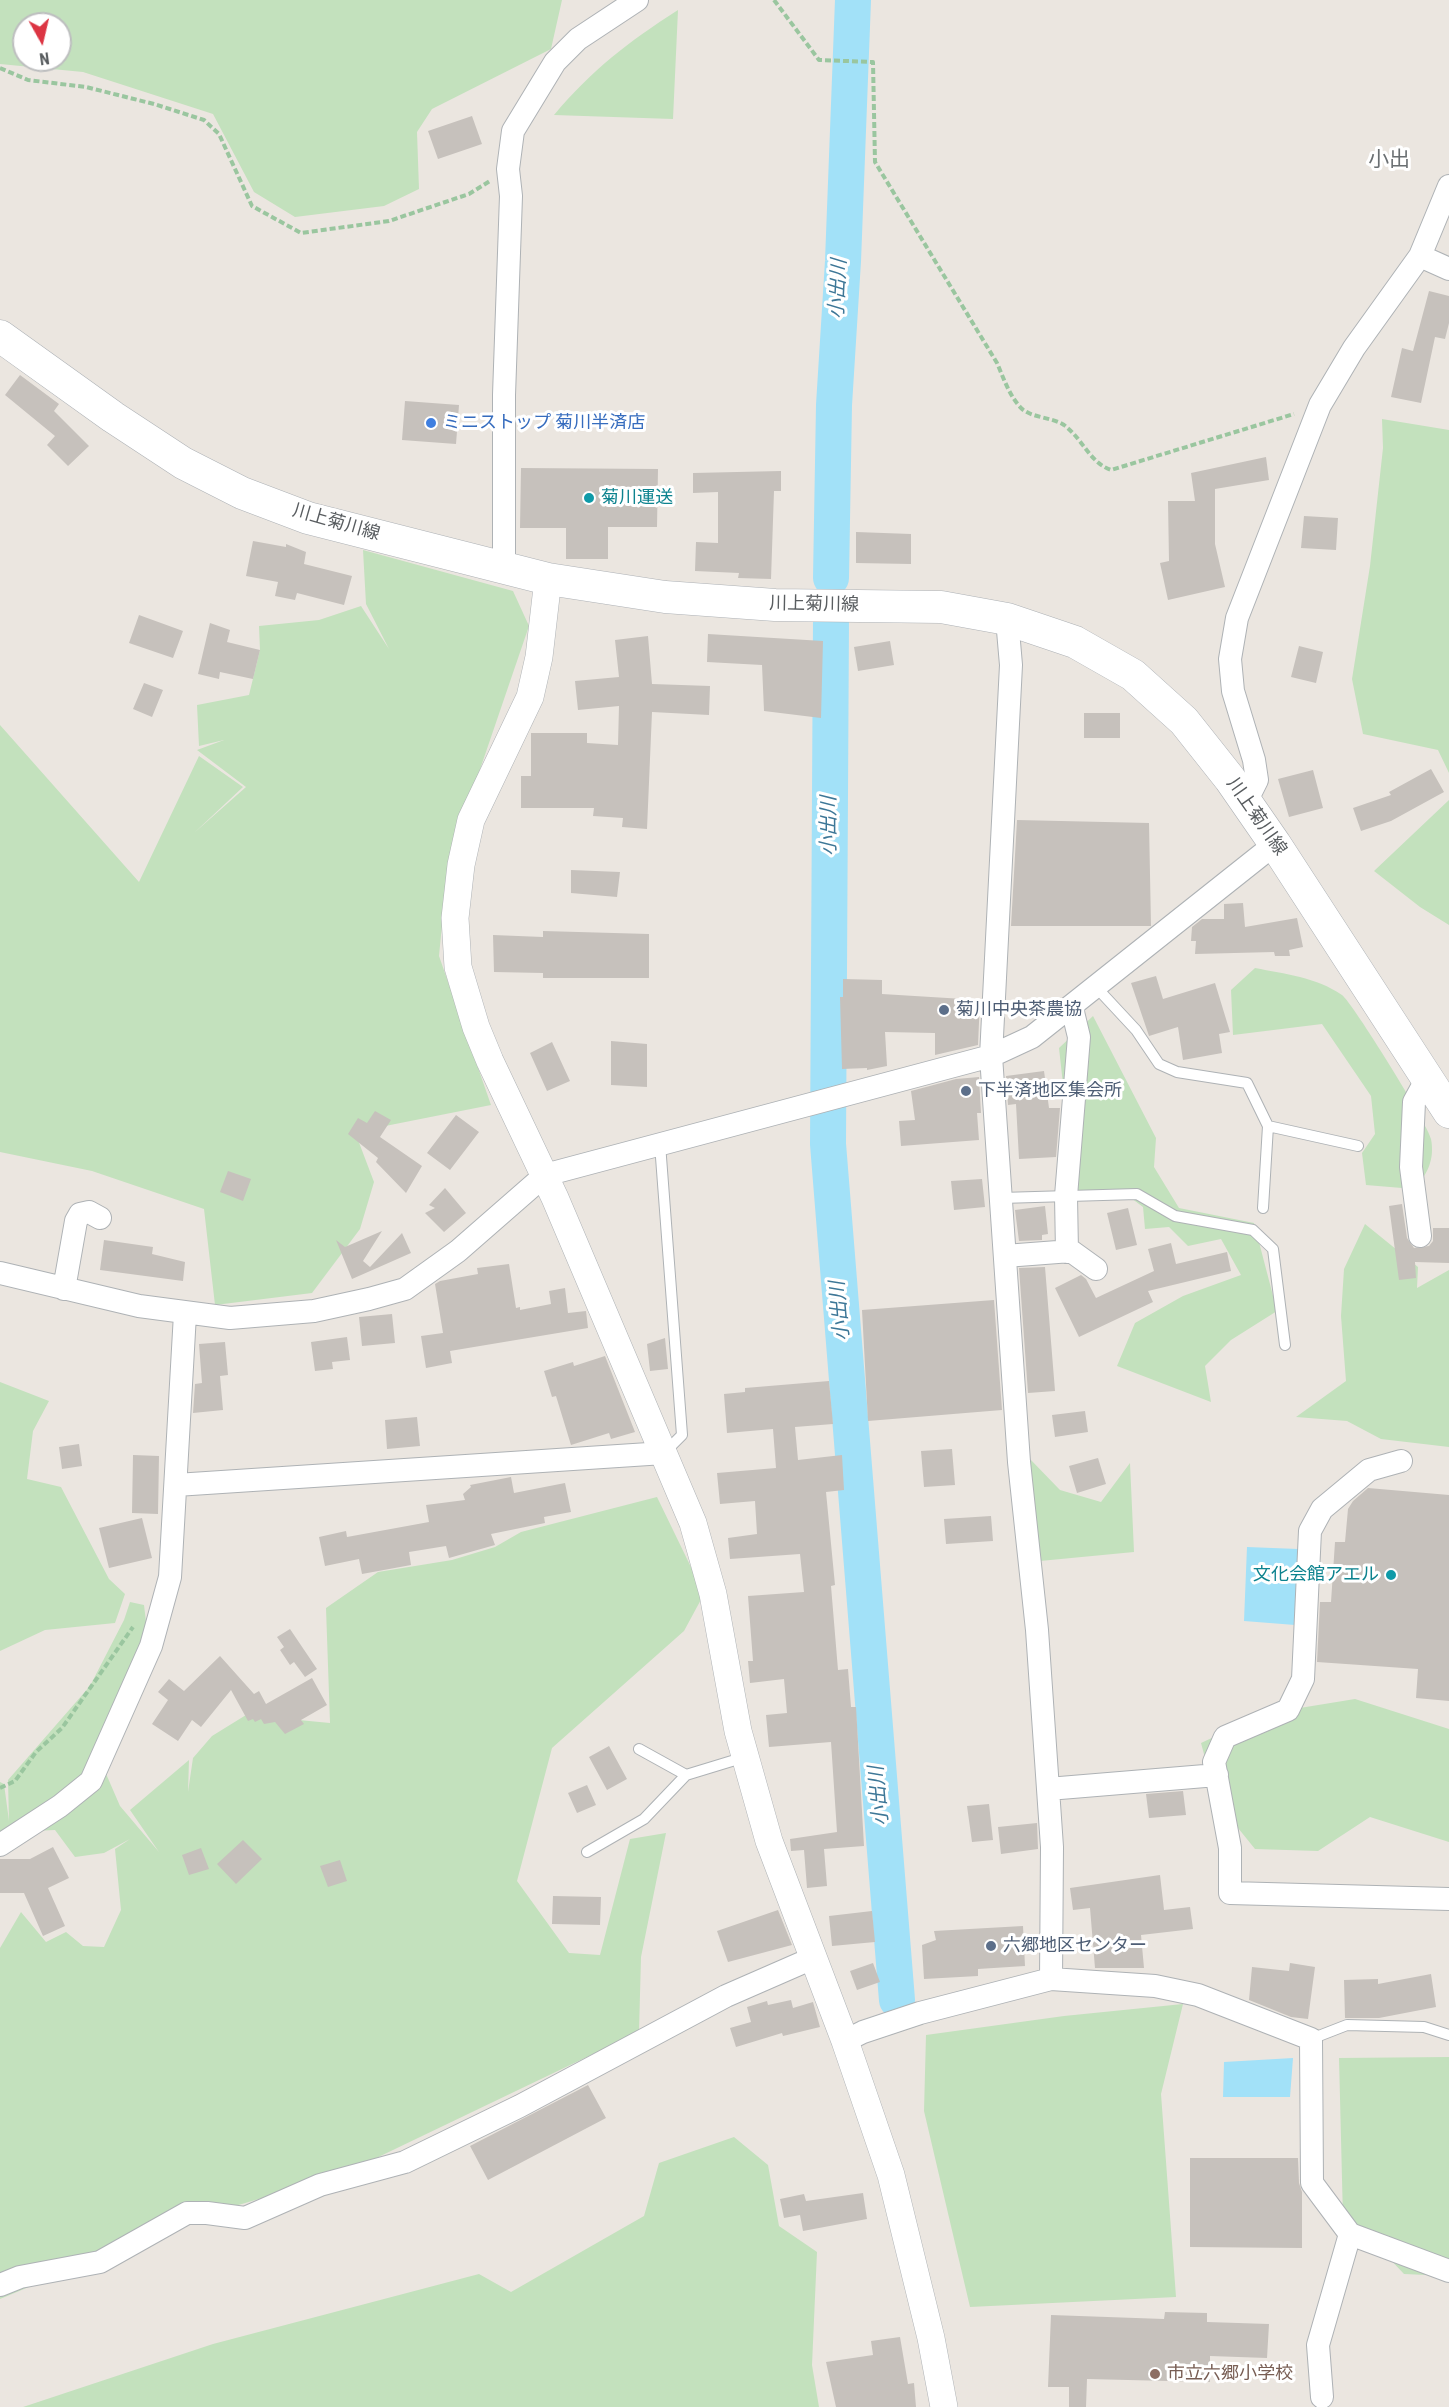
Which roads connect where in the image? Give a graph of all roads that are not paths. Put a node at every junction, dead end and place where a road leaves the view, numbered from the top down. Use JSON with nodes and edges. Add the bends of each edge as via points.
{"nodes":[{"id":1,"x":637,"y":0,"type":"edge"},
{"id":2,"x":1449,"y":186,"type":"edge"},
{"id":3,"x":1420,"y":255,"type":"junction"},
{"id":4,"x":1449,"y":269,"type":"edge"},
{"id":5,"x":0,"y":336,"type":"edge"},
{"id":6,"x":504,"y":567,"type":"junction"},
{"id":7,"x":548,"y":579,"type":"junction"},
{"id":8,"x":1007,"y":619,"type":"junction"},
{"id":9,"x":1245,"y":804,"type":"junction"},
{"id":10,"x":1275,"y":844,"type":"junction"},
{"id":11,"x":1096,"y":987,"type":"junction"},
{"id":12,"x":1072,"y":1008,"type":"junction"},
{"id":13,"x":991,"y":1056,"type":"junction"},
{"id":14,"x":1426,"y":1080,"type":"junction"},
{"id":15,"x":1449,"y":1112,"type":"edge"},
{"id":16,"x":1268,"y":1126,"type":"junction"},
{"id":17,"x":660,"y":1144,"type":"junction"},
{"id":18,"x":1358,"y":1146,"type":"dead end"},
{"id":19,"x":545,"y":1175,"type":"junction"},
{"id":20,"x":1066,"y":1196,"type":"junction"},
{"id":21,"x":1001,"y":1198,"type":"junction"},
{"id":22,"x":1263,"y":1209,"type":"dead end"},
{"id":23,"x":100,"y":1218,"type":"dead end"},
{"id":24,"x":1420,"y":1236,"type":"dead end"},
{"id":25,"x":1067,"y":1252,"type":"junction"},
{"id":26,"x":1005,"y":1256,"type":"junction"},
{"id":27,"x":1096,"y":1269,"type":"dead end"},
{"id":28,"x":0,"y":1273,"type":"edge"},
{"id":29,"x":64,"y":1289,"type":"junction"},
{"id":30,"x":184,"y":1314,"type":"junction"},
{"id":31,"x":1284,"y":1345,"type":"dead end"},
{"id":32,"x":664,"y":1453,"type":"junction"},
{"id":33,"x":1401,"y":1461,"type":"dead end"},
{"id":34,"x":176,"y":1485,"type":"junction"},
{"id":35,"x":639,"y":1749,"type":"dead end"},
{"id":36,"x":746,"y":1757,"type":"junction"},
{"id":37,"x":686,"y":1775,"type":"junction"},
{"id":38,"x":1217,"y":1775,"type":"junction"},
{"id":39,"x":1048,"y":1789,"type":"junction"},
{"id":40,"x":0,"y":1845,"type":"edge"},
{"id":41,"x":586,"y":1852,"type":"dead end"},
{"id":42,"x":1449,"y":1899,"type":"edge"},
{"id":43,"x":813,"y":1958,"type":"junction"},
{"id":44,"x":1051,"y":1979,"type":"junction"},
{"id":45,"x":1449,"y":2035,"type":"edge"},
{"id":46,"x":1311,"y":2039,"type":"junction"},
{"id":47,"x":845,"y":2041,"type":"junction"},
{"id":48,"x":1350,"y":2234,"type":"junction"},
{"id":49,"x":1449,"y":2271,"type":"edge"},
{"id":50,"x":0,"y":2286,"type":"edge"},
{"id":51,"x":1322,"y":2402,"type":"edge"},
{"id":52,"x":944,"y":2407,"type":"edge"}],
"edges":[{"from":1,"to":6,"type":"street","via":[[578,39],[555,62],[513,131],[508,169],[511,196],[504,395]]},
{"from":2,"to":3,"type":"street"},
{"from":3,"to":4,"type":"street"},
{"from":3,"to":9,"type":"street","via":[[1354,348],[1320,405],[1237,618],[1230,659],[1233,691],[1257,780]]},
{"from":5,"to":6,"type":"main road","name":"川上菊川線","via":[[173,456],[242,493],[308,518]]},
{"from":6,"to":7,"type":"main road","name":"川上菊川線"},
{"from":7,"to":8,"type":"main road","name":"川上菊川線","via":[[665,597],[776,605],[940,607]]},
{"from":7,"to":19,"type":"street","via":[[530,696],[471,820],[455,918],[458,967],[476,1027]]},
{"from":8,"to":9,"type":"main road","name":"川上菊川線","via":[[1075,642],[1133,675],[1184,722]]},
{"from":8,"to":13,"type":"street","via":[[1011,665]]},
{"from":9,"to":10,"type":"main road","name":"川上菊川線"},
{"from":10,"to":11,"type":"street"},
{"from":10,"to":14,"type":"main road","name":"川上菊川線"},
{"from":11,"to":12,"type":"street"},
{"from":11,"to":16,"type":"lane","via":[[1136,1030],[1159,1064],[1177,1072],[1247,1083]]},
{"from":12,"to":13,"type":"street","via":[[1032,1037]]},
{"from":12,"to":20,"type":"street","via":[[1079,1037]]},
{"from":13,"to":17,"type":"street"},
{"from":13,"to":21,"type":"street"},
{"from":14,"to":15,"type":"main road","name":"川上菊川線"},
{"from":14,"to":24,"type":"street","via":[[1414,1102],[1411,1167]]},
{"from":16,"to":18,"type":"lane"},
{"from":16,"to":22,"type":"lane"},
{"from":17,"to":19,"type":"street"},
{"from":17,"to":32,"type":"lane","via":[[682,1435]]},
{"from":19,"to":30,"type":"street","via":[[459,1251],[405,1289],[314,1311],[230,1318]]},
{"from":19,"to":32,"type":"street"},
{"from":20,"to":21,"type":"lane"},
{"from":20,"to":25,"type":"street"},
{"from":20,"to":31,"type":"lane","via":[[1137,1194],[1175,1215],[1253,1230],[1273,1249]]},
{"from":21,"to":26,"type":"street"},
{"from":23,"to":29,"type":"street","via":[[89,1212],[80,1214],[76,1221]]},
{"from":25,"to":26,"type":"street"},
{"from":25,"to":27,"type":"street"},
{"from":26,"to":39,"type":"street"},
{"from":28,"to":29,"type":"street"},
{"from":29,"to":30,"type":"street"},
{"from":30,"to":34,"type":"street"},
{"from":32,"to":34,"type":"street"},
{"from":32,"to":36,"type":"street","via":[[693,1523],[710,1583]]},
{"from":33,"to":38,"type":"street","via":[[1369,1470],[1322,1509],[1311,1532],[1303,1679],[1288,1710],[1225,1737],[1214,1762]]},
{"from":34,"to":40,"type":"street","via":[[170,1577],[151,1646],[91,1781]]},
{"from":35,"to":37,"type":"lane"},
{"from":36,"to":37,"type":"lane"},
{"from":36,"to":43,"type":"street","via":[[769,1841]]},
{"from":37,"to":41,"type":"lane","via":[[644,1819]]},
{"from":38,"to":39,"type":"street"},
{"from":38,"to":42,"type":"street","via":[[1230,1848],[1230,1893]]},
{"from":39,"to":44,"type":"street","via":[[1052,1847]]},
{"from":43,"to":47,"type":"street"},
{"from":43,"to":50,"type":"street","via":[[726,1996],[520,2106],[405,2162],[320,2185],[245,2218],[188,2213],[100,2262],[20,2277]]},
{"from":44,"to":46,"type":"street","via":[[1155,1986],[1198,1995]]},
{"from":44,"to":47,"type":"street","via":[[921,2013]]},
{"from":45,"to":46,"type":"lane","via":[[1424,2027],[1347,2025]]},
{"from":46,"to":48,"type":"street","via":[[1312,2183]]},
{"from":47,"to":52,"type":"street","via":[[891,2175]]},
{"from":48,"to":49,"type":"street"},
{"from":48,"to":51,"type":"street","via":[[1318,2345]]}]}
